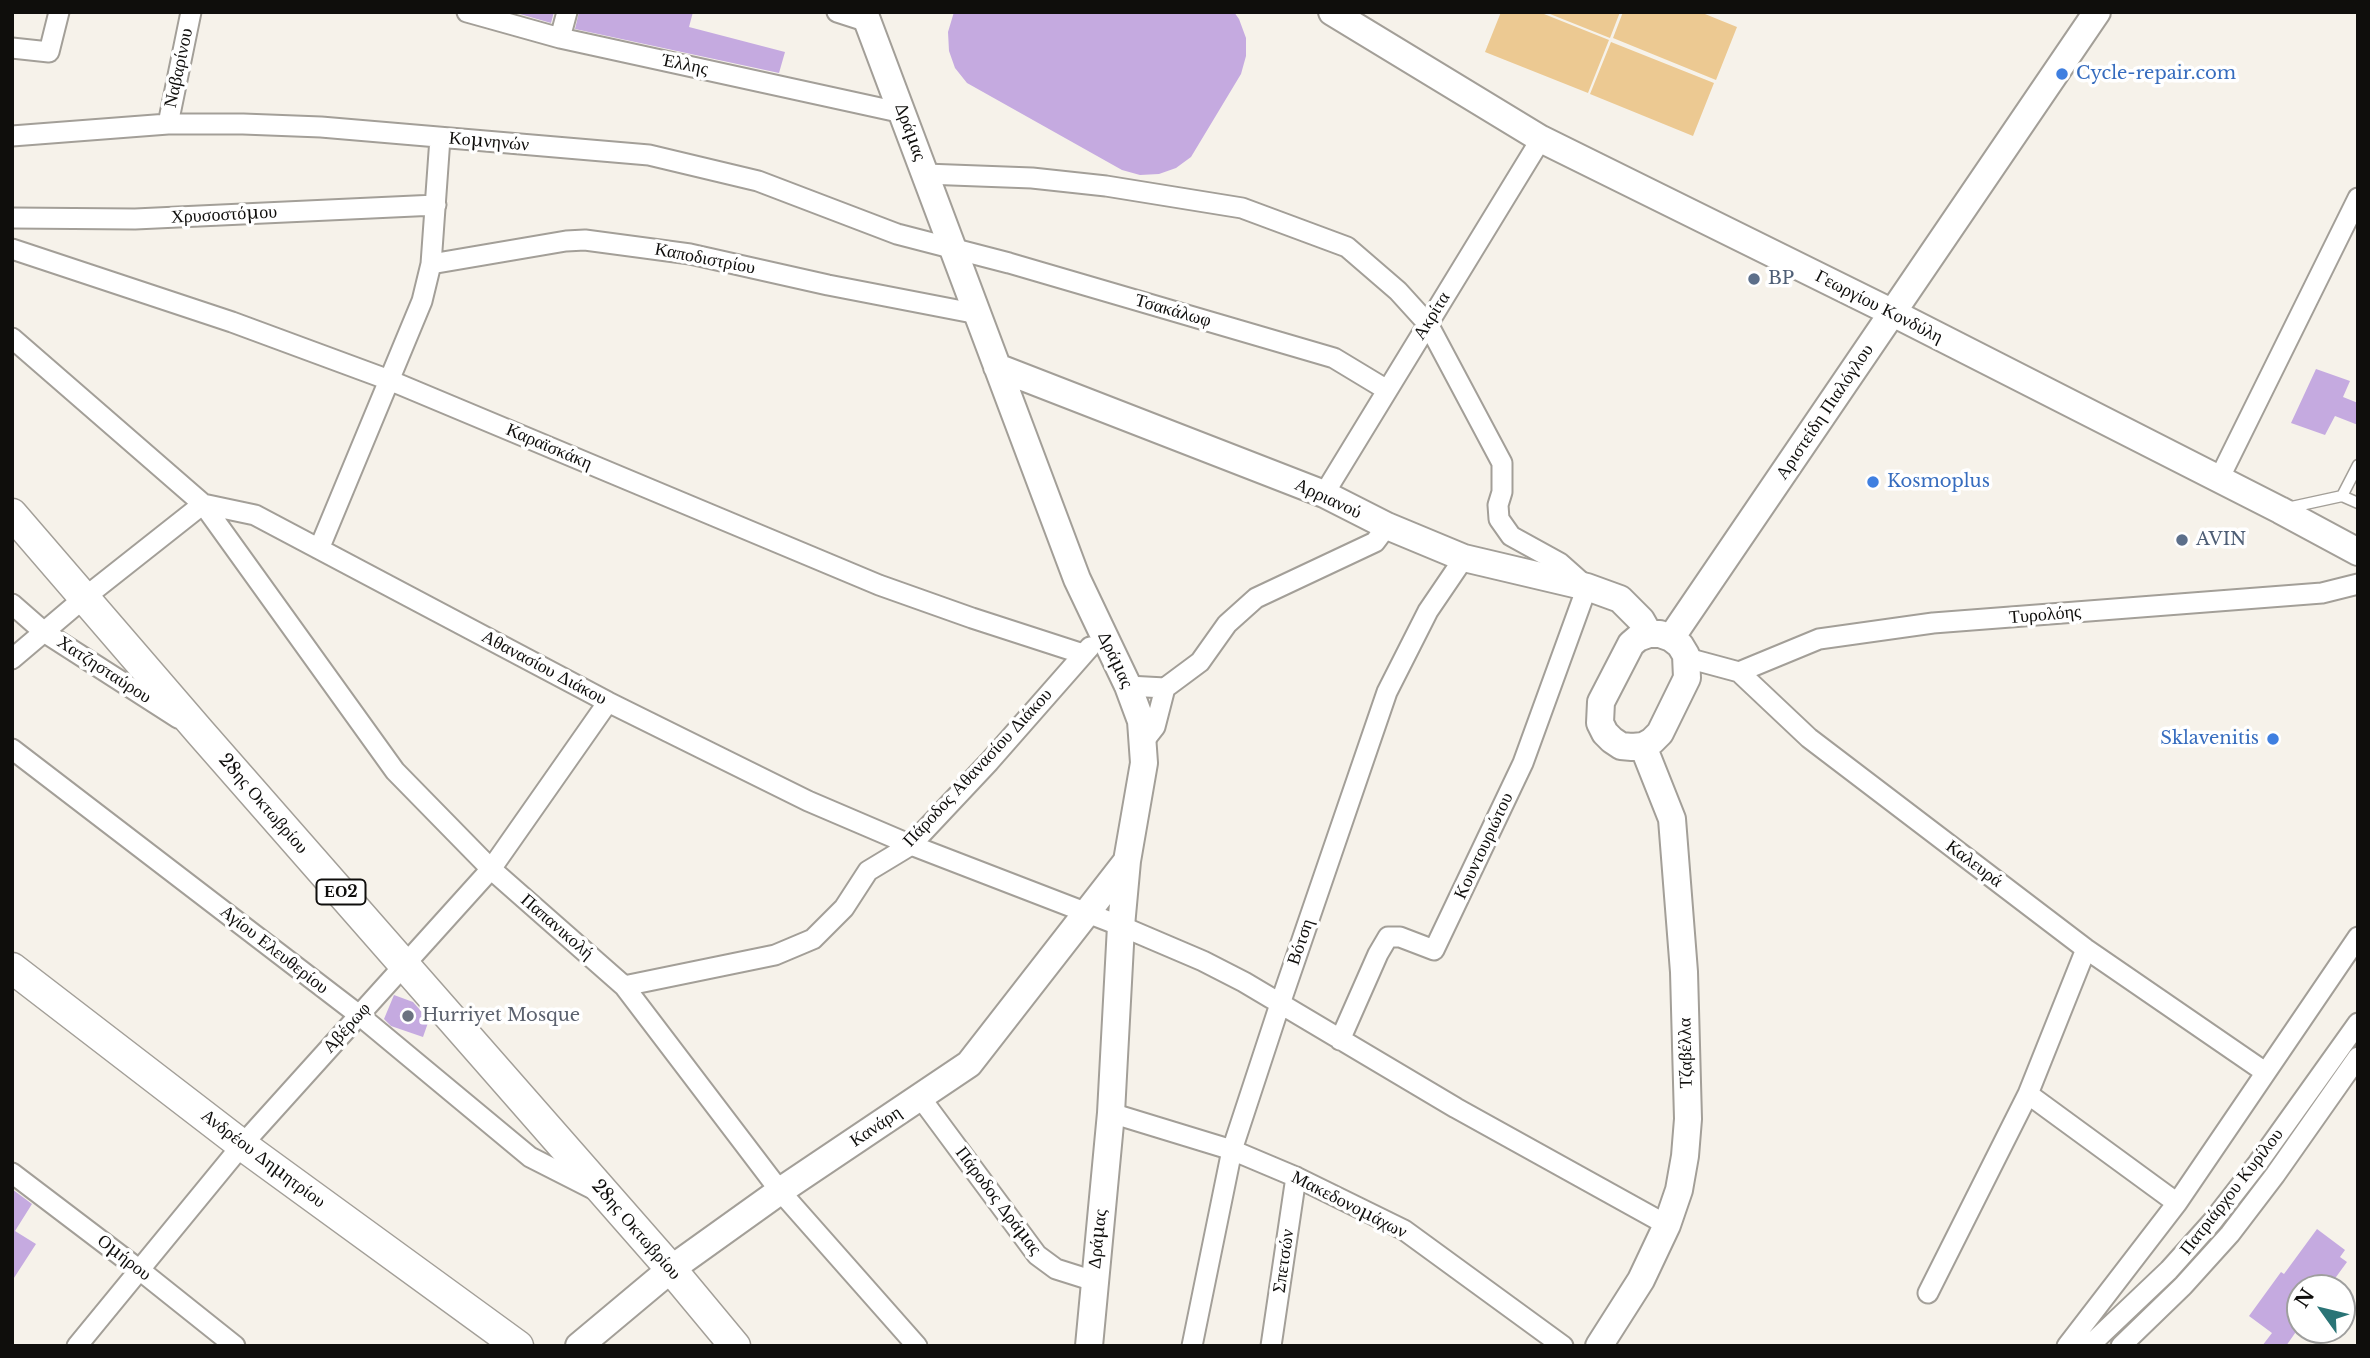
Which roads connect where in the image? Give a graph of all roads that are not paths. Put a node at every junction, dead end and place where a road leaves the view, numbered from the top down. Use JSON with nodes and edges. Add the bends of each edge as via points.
{"nodes":[{"id":1,"x":59,"y":12,"type":"edge"},
{"id":2,"x":191,"y":12,"type":"edge"},
{"id":3,"x":467,"y":12,"type":"edge"},
{"id":4,"x":567,"y":12,"type":"edge"},
{"id":5,"x":837,"y":12,"type":"edge"},
{"id":6,"x":1332,"y":12,"type":"edge"},
{"id":7,"x":2097,"y":12,"type":"edge"},
{"id":8,"x":866,"y":17,"type":"edge"},
{"id":9,"x":560,"y":38,"type":"junction"},
{"id":10,"x":12,"y":48,"type":"edge"},
{"id":11,"x":903,"y":113,"type":"junction"},
{"id":12,"x":168,"y":124,"type":"junction"},
{"id":13,"x":12,"y":136,"type":"edge"},
{"id":14,"x":440,"y":138,"type":"junction"},
{"id":15,"x":1541,"y":139,"type":"junction"},
{"id":16,"x":925,"y":174,"type":"junction"},
{"id":17,"x":2358,"y":198,"type":"edge"},
{"id":18,"x":436,"y":205,"type":"junction"},
{"id":19,"x":12,"y":218,"type":"edge"},
{"id":20,"x":953,"y":248,"type":"junction"},
{"id":21,"x":12,"y":249,"type":"edge"},
{"id":22,"x":430,"y":264,"type":"junction"},
{"id":23,"x":1893,"y":313,"type":"junction"},
{"id":24,"x":978,"y":314,"type":"junction"},
{"id":25,"x":1427,"y":324,"type":"junction"},
{"id":26,"x":12,"y":338,"type":"edge"},
{"id":27,"x":998,"y":367,"type":"junction"},
{"id":28,"x":389,"y":380,"type":"junction"},
{"id":29,"x":1387,"y":390,"type":"junction"},
{"id":30,"x":2358,"y":465,"type":"edge"},
{"id":31,"x":2219,"y":479,"type":"junction"},
{"id":32,"x":1324,"y":494,"type":"junction"},
{"id":33,"x":2342,"y":496,"type":"junction"},
{"id":34,"x":203,"y":503,"type":"junction"},
{"id":35,"x":2358,"y":503,"type":"edge"},
{"id":36,"x":2280,"y":510,"type":"junction"},
{"id":37,"x":12,"y":514,"type":"edge"},
{"id":38,"x":1387,"y":526,"type":"junction"},
{"id":39,"x":319,"y":549,"type":"junction"},
{"id":40,"x":2358,"y":552,"type":"edge"},
{"id":41,"x":1464,"y":558,"type":"junction"},
{"id":42,"x":2358,"y":584,"type":"edge"},
{"id":43,"x":1587,"y":587,"type":"junction"},
{"id":44,"x":84,"y":598,"type":"junction"},
{"id":45,"x":12,"y":604,"type":"edge"},
{"id":46,"x":44,"y":632,"type":"junction"},
{"id":47,"x":1102,"y":634,"type":"junction"},
{"id":48,"x":1669,"y":643,"type":"junction"},
{"id":49,"x":1083,"y":654,"type":"junction"},
{"id":50,"x":12,"y":659,"type":"edge"},
{"id":51,"x":1739,"y":672,"type":"junction"},
{"id":52,"x":1128,"y":686,"type":"junction"},
{"id":53,"x":1165,"y":688,"type":"junction"},
{"id":54,"x":608,"y":702,"type":"junction"},
{"id":55,"x":200,"y":732,"type":"junction"},
{"id":56,"x":1144,"y":741,"type":"junction"},
{"id":57,"x":1643,"y":746,"type":"junction"},
{"id":58,"x":12,"y":749,"type":"edge"},
{"id":59,"x":911,"y":845,"type":"junction"},
{"id":60,"x":1127,"y":861,"type":"junction"},
{"id":61,"x":491,"y":869,"type":"junction"},
{"id":62,"x":1087,"y":913,"type":"junction"},
{"id":63,"x":1121,"y":926,"type":"junction"},
{"id":64,"x":2358,"y":937,"type":"edge"},
{"id":65,"x":2086,"y":949,"type":"junction"},
{"id":66,"x":404,"y":963,"type":"junction"},
{"id":67,"x":12,"y":968,"type":"edge"},
{"id":68,"x":624,"y":986,"type":"junction"},
{"id":69,"x":1280,"y":1004,"type":"junction"},
{"id":70,"x":359,"y":1015,"type":"junction"},
{"id":71,"x":2358,"y":1023,"type":"edge"},
{"id":72,"x":1340,"y":1040,"type":"junction"},
{"id":73,"x":2358,"y":1057,"type":"edge"},
{"id":74,"x":2265,"y":1072,"type":"junction"},
{"id":75,"x":2028,"y":1094,"type":"junction"},
{"id":76,"x":920,"y":1097,"type":"junction"},
{"id":77,"x":1111,"y":1113,"type":"junction"},
{"id":78,"x":242,"y":1145,"type":"junction"},
{"id":79,"x":1232,"y":1150,"type":"junction"},
{"id":80,"x":2258,"y":1163,"type":"junction"},
{"id":81,"x":12,"y":1173,"type":"edge"},
{"id":82,"x":2275,"y":1175,"type":"junction"},
{"id":83,"x":1296,"y":1177,"type":"junction"},
{"id":84,"x":780,"y":1191,"type":"junction"},
{"id":85,"x":605,"y":1195,"type":"junction"},
{"id":86,"x":2177,"y":1203,"type":"junction"},
{"id":87,"x":1667,"y":1225,"type":"junction"},
{"id":88,"x":671,"y":1269,"type":"junction"},
{"id":89,"x":141,"y":1270,"type":"junction"},
{"id":90,"x":1094,"y":1282,"type":"junction"},
{"id":91,"x":1928,"y":1293,"type":"dead end"},
{"id":92,"x":77,"y":1346,"type":"edge"},
{"id":93,"x":235,"y":1346,"type":"edge"},
{"id":94,"x":518,"y":1346,"type":"edge"},
{"id":95,"x":579,"y":1346,"type":"edge"},
{"id":96,"x":735,"y":1346,"type":"edge"},
{"id":97,"x":916,"y":1346,"type":"edge"},
{"id":98,"x":1089,"y":1346,"type":"edge"},
{"id":99,"x":1192,"y":1346,"type":"edge"},
{"id":100,"x":1271,"y":1346,"type":"edge"},
{"id":101,"x":1563,"y":1346,"type":"edge"},
{"id":102,"x":1599,"y":1346,"type":"edge"},
{"id":103,"x":2067,"y":1346,"type":"edge"},
{"id":104,"x":2089,"y":1346,"type":"edge"},
{"id":105,"x":2121,"y":1346,"type":"edge"}],
"edges":[{"from":1,"to":10,"type":"street","via":[[49,52]]},
{"from":2,"to":12,"type":"street","name":"Ναβαρίνου"},
{"from":3,"to":9,"type":"street","name":"Έλλης"},
{"from":4,"to":9,"type":"street"},
{"from":5,"to":8,"type":"street"},
{"from":6,"to":15,"type":"street","name":"Γεωργίου Κονδύλη"},
{"from":7,"to":23,"type":"street","name":"Αριστείδη Πιαλόγλου"},
{"from":8,"to":11,"type":"street","name":"Δράμας"},
{"from":9,"to":11,"type":"street","name":"Έλλης"},
{"from":11,"to":16,"type":"street","name":"Δράμας"},
{"from":12,"to":13,"type":"street","name":"Κομνηνών"},
{"from":12,"to":14,"type":"street","name":"Κομνηνών","via":[[308,127]]},
{"from":14,"to":18,"type":"street"},
{"from":14,"to":20,"type":"street","name":"Κομνηνών","via":[[649,155],[758,181],[897,234]]},
{"from":15,"to":23,"type":"street","name":"Γεωργίου Κονδύλη"},
{"from":15,"to":25,"type":"street","name":"Ακρίτα"},
{"from":16,"to":20,"type":"street","name":"Δράμας"},
{"from":16,"to":25,"type":"street","via":[[1032,178],[1242,208],[1347,247],[1398,291]]},
{"from":17,"to":31,"type":"street"},
{"from":18,"to":19,"type":"street","name":"Χρυσοστόμου","via":[[135,219]]},
{"from":18,"to":22,"type":"street"},
{"from":20,"to":24,"type":"street","name":"Δράμας"},
{"from":20,"to":29,"type":"street","name":"Τσακάλωφ","via":[[1334,358]]},
{"from":21,"to":28,"type":"street","name":"Καραϊσκάκη"},
{"from":22,"to":24,"type":"street","name":"Καποδιστρίου","via":[[585,240],[690,254]]},
{"from":22,"to":28,"type":"street","via":[[422,301]]},
{"from":23,"to":31,"type":"street","name":"Γεωργίου Κονδύλη"},
{"from":23,"to":48,"type":"street","name":"Αριστείδη Πιαλόγλου"},
{"from":24,"to":27,"type":"street","name":"Δράμας"},
{"from":25,"to":29,"type":"street","name":"Ακρίτα"},
{"from":25,"to":43,"type":"street","via":[[1502,463],[1499,519],[1511,536],[1560,563]]},
{"from":26,"to":34,"type":"street","name":"Αθανασίου Διάκου"},
{"from":27,"to":32,"type":"street","name":"Αρριανού"},
{"from":27,"to":47,"type":"street","name":"Δράμας"},
{"from":28,"to":39,"type":"street"},
{"from":28,"to":49,"type":"street","name":"Καραϊσκάκη","via":[[868,581]]},
{"from":29,"to":32,"type":"street","name":"Ακρίτα"},
{"from":30,"to":33,"type":"lane"},
{"from":31,"to":36,"type":"street","name":"Γεωργίου Κονδύλη"},
{"from":32,"to":38,"type":"street","name":"Αρριανού"},
{"from":33,"to":35,"type":"lane"},
{"from":33,"to":36,"type":"lane"},
{"from":34,"to":39,"type":"street","name":"Αθανασίου Διάκου","via":[[255,515]]},
{"from":34,"to":44,"type":"street"},
{"from":34,"to":61,"type":"street","name":"Παπανικολή","via":[[395,771]]},
{"from":36,"to":40,"type":"street","name":"Γεωργίου Κονδύλη"},
{"from":37,"to":44,"type":"main road","name":"28ης Οκτωβρίου","number":"ΕΟ2"},
{"from":38,"to":41,"type":"street","name":"Αρριανού"},
{"from":38,"to":53,"type":"street","via":[[1375,542],[1256,598],[1227,624],[1200,662]]},
{"from":39,"to":54,"type":"street","name":"Αθανασίου Διάκου"},
{"from":41,"to":43,"type":"street","name":"Αρριανού"},
{"from":41,"to":69,"type":"street","name":"Βότση","via":[[1429,611],[1387,692]]},
{"from":42,"to":51,"type":"street","name":"Τυρολόης","via":[[2322,593],[1933,623],[1819,639]]},
{"from":43,"to":48,"type":"street","name":"Αρριανού","via":[[1632,608]]},
{"from":43,"to":72,"type":"street","name":"Κουντουριώτου","via":[[1523,763],[1434,950],[1388,937]]},
{"from":44,"to":46,"type":"street"},
{"from":44,"to":55,"type":"main road","name":"28ης Οκτωβρίου","number":"ΕΟ2"},
{"from":45,"to":46,"type":"street","name":"Χατζησταύρου"},
{"from":46,"to":50,"type":"street"},
{"from":46,"to":55,"type":"street","name":"Χατζησταύρου"},
{"from":47,"to":49,"type":"street","name":"Πάροδος Αθανασίου Διάκου"},
{"from":47,"to":52,"type":"street","name":"Δράμας"},
{"from":48,"to":51,"type":"street","name":"Καλευρά"},
{"from":48,"to":57,"type":"street","via":[[1687,678],[1660,733]]},
{"from":48,"to":57,"type":"street","via":[[1638,638],[1631,644],[1601,702],[1600,723],[1605,733],[1632,747]]},
{"from":49,"to":59,"type":"street","name":"Πάροδος Αθανασίου Διάκου"},
{"from":51,"to":65,"type":"street","name":"Καλευρά","via":[[1808,738]]},
{"from":52,"to":53,"type":"street"},
{"from":52,"to":56,"type":"street","name":"Δράμας"},
{"from":53,"to":56,"type":"street","via":[[1155,727]]},
{"from":54,"to":59,"type":"street","name":"Αθανασίου Διάκου","via":[[773,784]]},
{"from":54,"to":61,"type":"street","name":"Αβέρωφ"},
{"from":55,"to":66,"type":"main road","name":"28ης Οκτωβρίου","number":"ΕΟ2"},
{"from":56,"to":60,"type":"street","name":"Δράμας"},
{"from":57,"to":87,"type":"street","name":"Τζαβέλλα","via":[[1672,819],[1684,972],[1688,1119],[1679,1190]]},
{"from":58,"to":70,"type":"street","name":"Αγίου Ελευθερίου"},
{"from":59,"to":62,"type":"street","name":"Αθανασίου Διάκου"},
{"from":59,"to":68,"type":"street","name":"Πάροδος Αθανασίου Διάκου","via":[[868,871],[844,908],[813,939],[775,955]]},
{"from":60,"to":62,"type":"street","name":"Κανάρη"},
{"from":60,"to":63,"type":"street","name":"Δράμας"},
{"from":61,"to":66,"type":"street","name":"Αβέρωφ"},
{"from":61,"to":68,"type":"street","name":"Παπανικολή"},
{"from":62,"to":63,"type":"street","name":"Αθανασίου Διάκου"},
{"from":62,"to":76,"type":"street","name":"Κανάρη","via":[[969,1064]]},
{"from":63,"to":69,"type":"street","via":[[1203,961]]},
{"from":63,"to":77,"type":"street","name":"Δράμας"},
{"from":64,"to":74,"type":"street"},
{"from":65,"to":74,"type":"street","name":"Καλευρά"},
{"from":65,"to":75,"type":"street"},
{"from":66,"to":70,"type":"street","name":"Αβέρωφ"},
{"from":66,"to":85,"type":"main road","name":"28ης Οκτωβρίου","number":"ΕΟ2"},
{"from":67,"to":78,"type":"main road","name":"Ανδρέου Δημητρίου"},
{"from":68,"to":84,"type":"street","name":"Παπανικολή"},
{"from":69,"to":72,"type":"street"},
{"from":69,"to":79,"type":"street","name":"Βότση"},
{"from":70,"to":78,"type":"street","name":"Αβέρωφ"},
{"from":70,"to":85,"type":"street","name":"Αγίου Ελευθερίου","via":[[530,1157]]},
{"from":71,"to":80,"type":"street","name":"Πατριάρχου Κυρίλου"},
{"from":72,"to":87,"type":"street"},
{"from":73,"to":82,"type":"street","name":"Πατριάρχου Κυρίλου"},
{"from":74,"to":86,"type":"street"},
{"from":75,"to":86,"type":"street"},
{"from":75,"to":91,"type":"street"},
{"from":76,"to":84,"type":"street","name":"Κανάρη"},
{"from":76,"to":90,"type":"street","name":"Πάροδος Δράμας","via":[[1037,1255],[1056,1269]]},
{"from":77,"to":79,"type":"street","name":"Μακεδονομάχων"},
{"from":77,"to":90,"type":"street","name":"Δράμας"},
{"from":78,"to":89,"type":"street","name":"Αβέρωφ"},
{"from":78,"to":94,"type":"main road","name":"Ανδρέου Δημητρίου"},
{"from":79,"to":83,"type":"street","name":"Μακεδονομάχων"},
{"from":79,"to":99,"type":"street","name":"Βότση"},
{"from":80,"to":82,"type":"street"},
{"from":80,"to":104,"type":"street","name":"Πατριάρχου Κυρίλου","via":[[2169,1270]]},
{"from":81,"to":89,"type":"street","name":"Ομήρου"},
{"from":82,"to":105,"type":"street","name":"Πατριάρχου Κυρίλου","via":[[2230,1234]]},
{"from":83,"to":100,"type":"street","name":"Σπετσών"},
{"from":83,"to":101,"type":"street","name":"Μακεδονομάχων","via":[[1404,1230]]},
{"from":84,"to":88,"type":"street","name":"Κανάρη"},
{"from":84,"to":97,"type":"street","name":"Παπανικολή"},
{"from":85,"to":88,"type":"main road","name":"28ης Οκτωβρίου","number":"ΕΟ2"},
{"from":86,"to":103,"type":"street"},
{"from":87,"to":102,"type":"street","name":"Τζαβέλλα","via":[[1641,1280]]},
{"from":88,"to":95,"type":"street","name":"Κανάρη"},
{"from":88,"to":96,"type":"main road","name":"28ης Οκτωβρίου","number":"ΕΟ2"},
{"from":89,"to":92,"type":"street","name":"Αβέρωφ"},
{"from":89,"to":93,"type":"street","name":"Ομήρου"},
{"from":90,"to":98,"type":"street","name":"Δράμας"}]}
